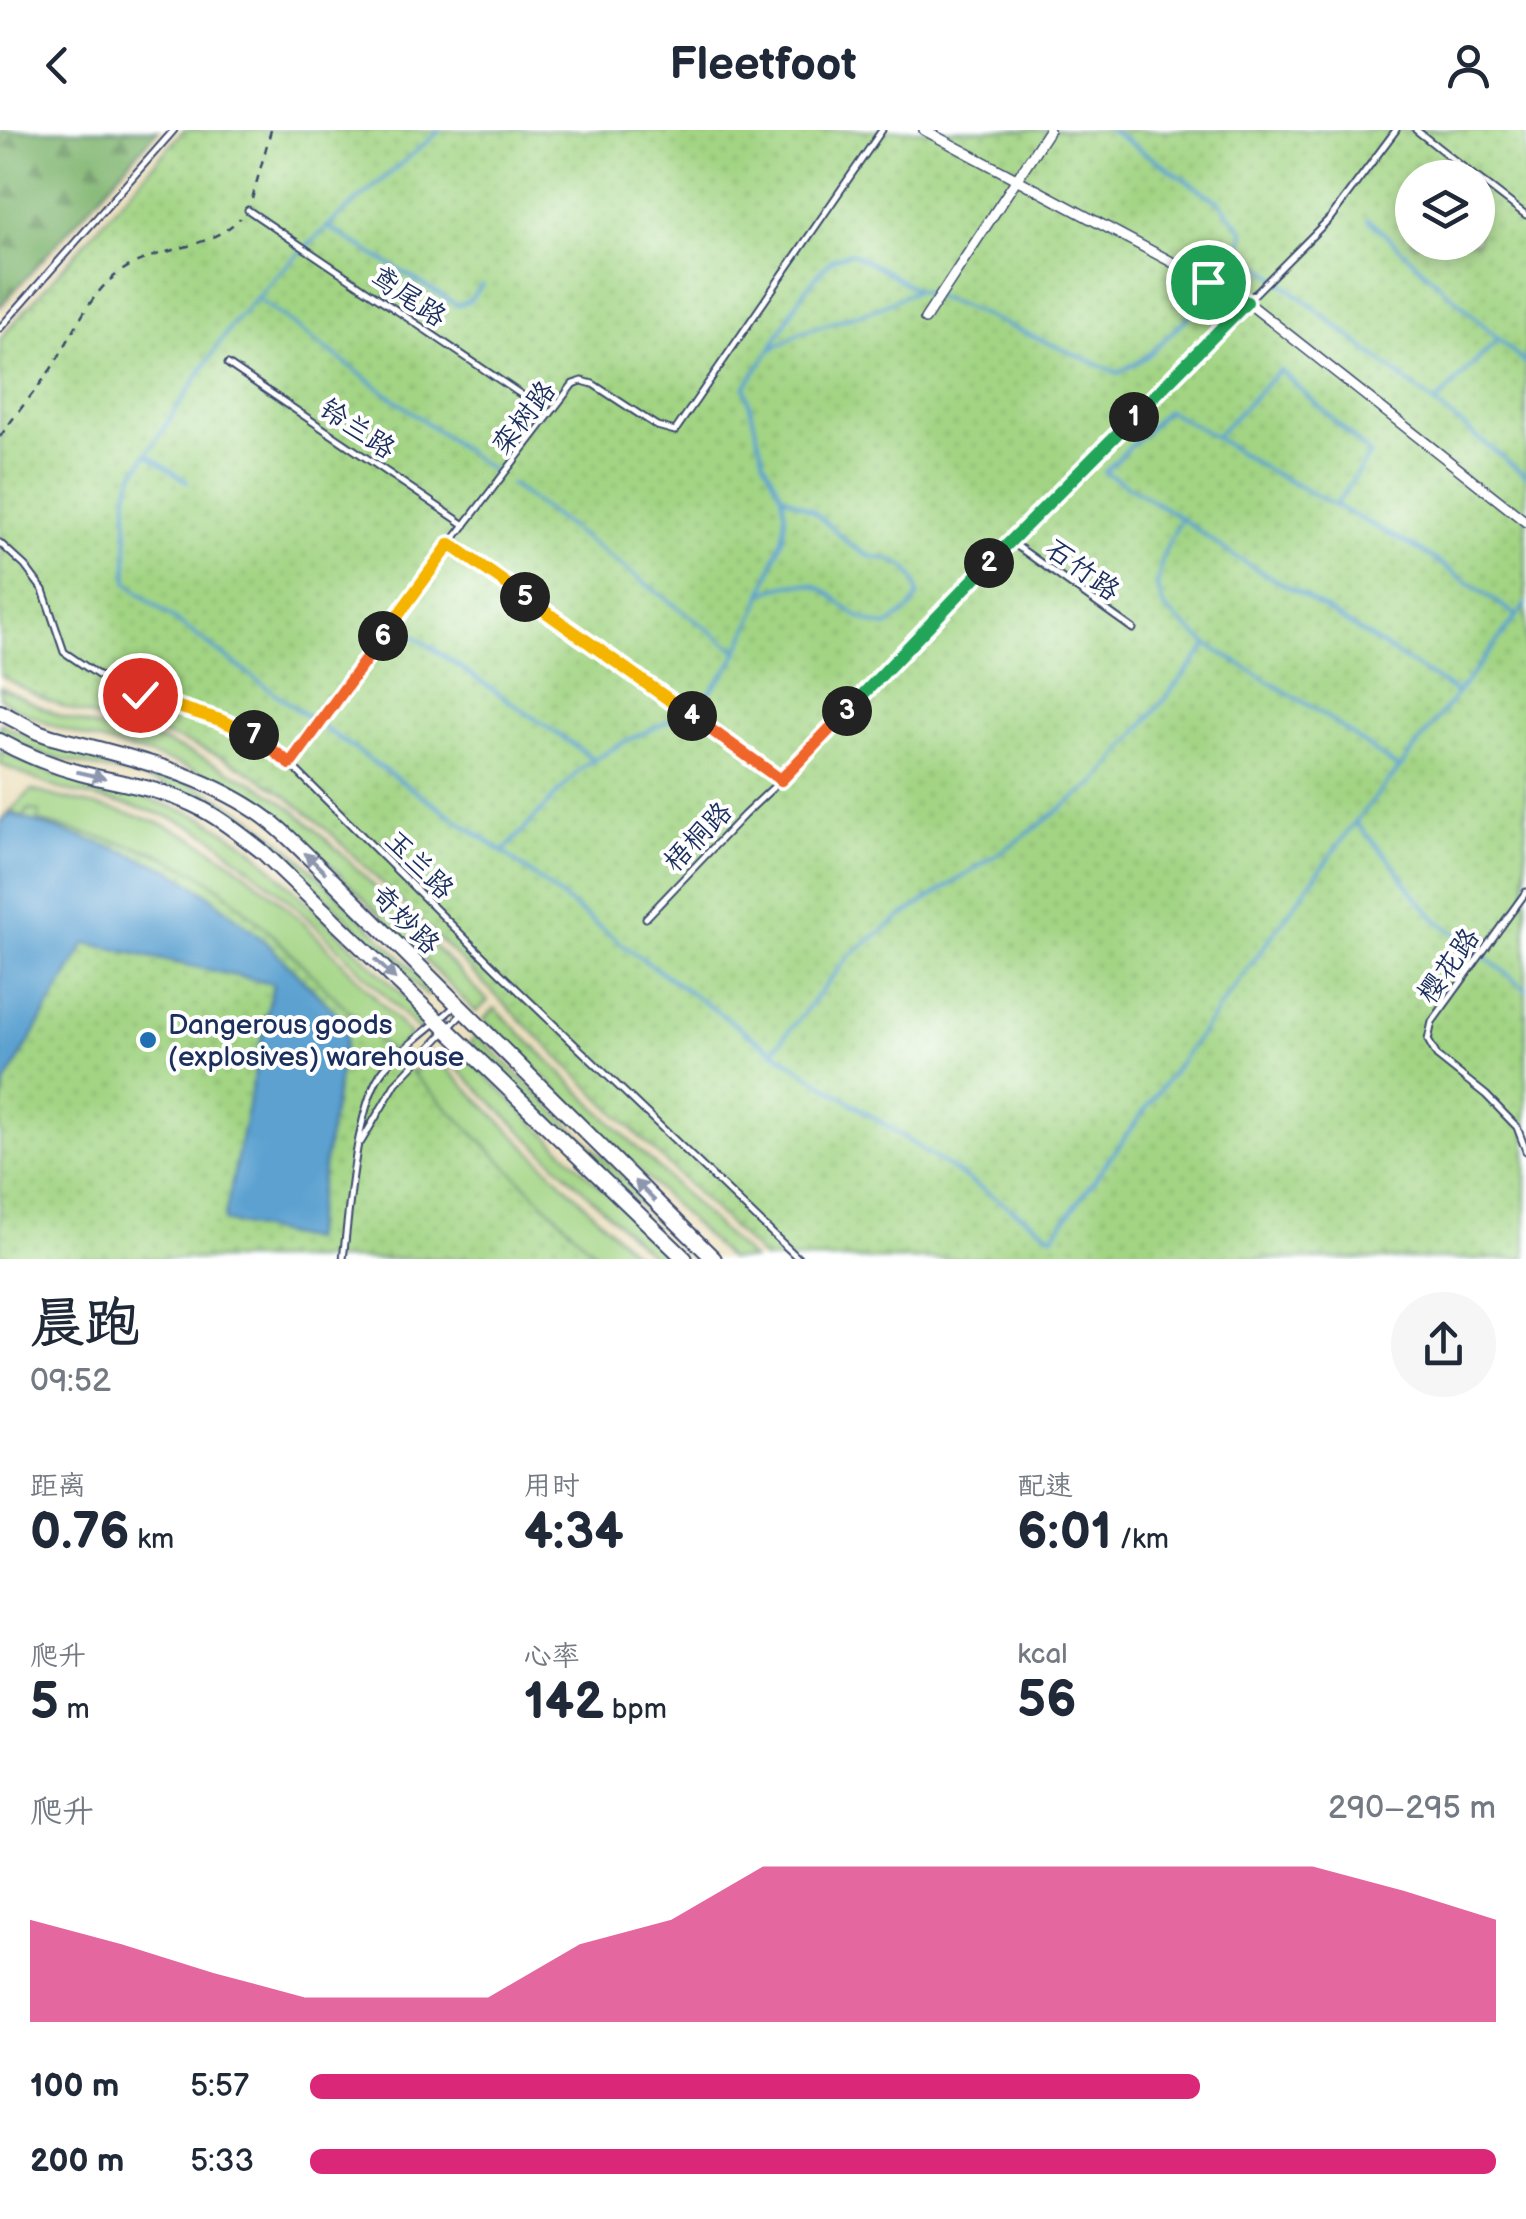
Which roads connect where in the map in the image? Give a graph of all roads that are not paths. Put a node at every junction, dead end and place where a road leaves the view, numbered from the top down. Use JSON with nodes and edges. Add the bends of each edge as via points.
{"nodes":[{"id":1,"x":174,"y":130,"type":"edge"},
{"id":2,"x":882,"y":130,"type":"edge"},
{"id":3,"x":924,"y":130,"type":"edge"},
{"id":4,"x":1049,"y":130,"type":"edge"},
{"id":5,"x":1396,"y":130,"type":"edge"},
{"id":6,"x":1416,"y":130,"type":"edge"},
{"id":7,"x":1454,"y":160,"type":"edge"},
{"id":8,"x":1017,"y":180,"type":"junction"},
{"id":9,"x":1495,"y":192,"type":"edge"},
{"id":10,"x":248,"y":210,"type":"road end"},
{"id":11,"x":1526,"y":215,"type":"edge"},
{"id":12,"x":1247,"y":302,"type":"junction"},
{"id":13,"x":925,"y":319,"type":"dead end"},
{"id":14,"x":0,"y":328,"type":"edge"},
{"id":15,"x":228,"y":364,"type":"dead end"},
{"id":16,"x":550,"y":414,"type":"junction"},
{"id":17,"x":1526,"y":522,"type":"edge"},
{"id":18,"x":465,"y":525,"type":"junction"},
{"id":19,"x":1010,"y":541,"type":"junction"},
{"id":20,"x":0,"y":543,"type":"edge"},
{"id":21,"x":450,"y":544,"type":"junction"},
{"id":22,"x":1133,"y":630,"type":"dead end"},
{"id":23,"x":0,"y":712,"type":"edge"},
{"id":24,"x":0,"y":742,"type":"edge"},
{"id":25,"x":290,"y":764,"type":"junction"},
{"id":26,"x":781,"y":780,"type":"junction"},
{"id":27,"x":1526,"y":892,"type":"edge"},
{"id":28,"x":646,"y":918,"type":"dead end"},
{"id":29,"x":460,"y":1009,"type":"junction"},
{"id":30,"x":443,"y":1025,"type":"junction"},
{"id":31,"x":357,"y":1150,"type":"junction"},
{"id":32,"x":1526,"y":1151,"type":"edge"},
{"id":33,"x":343,"y":1259,"type":"edge"},
{"id":34,"x":686,"y":1259,"type":"edge"},
{"id":35,"x":714,"y":1259,"type":"edge"},
{"id":36,"x":799,"y":1259,"type":"edge"}],
"edges":[{"from":1,"to":14,"type":"lane"},
{"from":2,"to":16,"type":"lane","name":"栾树路","via":[[675,430],[582,381]]},
{"from":3,"to":8,"type":"street"},
{"from":4,"to":8,"type":"street"},
{"from":5,"to":12,"type":"lane","name":"梧桐路","via":[[1331,218]]},
{"from":6,"to":7,"type":"lane"},
{"from":8,"to":12,"type":"street"},
{"from":8,"to":13,"type":"street"},
{"from":9,"to":11,"type":"lane"},
{"from":10,"to":16,"type":"lane","name":"鸢尾路"},
{"from":12,"to":17,"type":"street"},
{"from":12,"to":19,"type":"lane","name":"梧桐路"},
{"from":15,"to":18,"type":"lane","name":"铃兰路"},
{"from":16,"to":18,"type":"lane","name":"栾树路"},
{"from":18,"to":21,"type":"lane","name":"栾树路"},
{"from":19,"to":22,"type":"lane","name":"石竹路"},
{"from":19,"to":26,"type":"lane","name":"梧桐路"},
{"from":20,"to":25,"type":"lane","name":"玉兰路","via":[[42,590],[64,652],[140,695],[258,737]]},
{"from":21,"to":25,"type":"lane","name":"栾树路"},
{"from":21,"to":26,"type":"lane"},
{"from":29,"to":23,"type":"street","name":"奇妙路","one_way":true,"via":[[260,813],[170,768],[38,732]]},
{"from":24,"to":30,"type":"street","name":"奇妙路","one_way":true,"via":[[79,773],[151,788],[231,827]]},
{"from":25,"to":36,"type":"lane","name":"玉兰路"},
{"from":26,"to":28,"type":"lane","name":"梧桐路"},
{"from":27,"to":32,"type":"lane","name":"樱花路","via":[[1432,1022],[1428,1040],[1437,1056],[1518,1127]]},
{"from":29,"to":30,"type":"lane"},
{"from":29,"to":30,"type":"lane"},
{"from":35,"to":29,"type":"street","name":"奇妙路","one_way":true},
{"from":30,"to":31,"type":"lane","via":[[385,1098]]},
{"from":30,"to":31,"type":"lane","via":[[383,1070]]},
{"from":30,"to":34,"type":"street","name":"奇妙路"},
{"from":31,"to":33,"type":"lane"}]}
